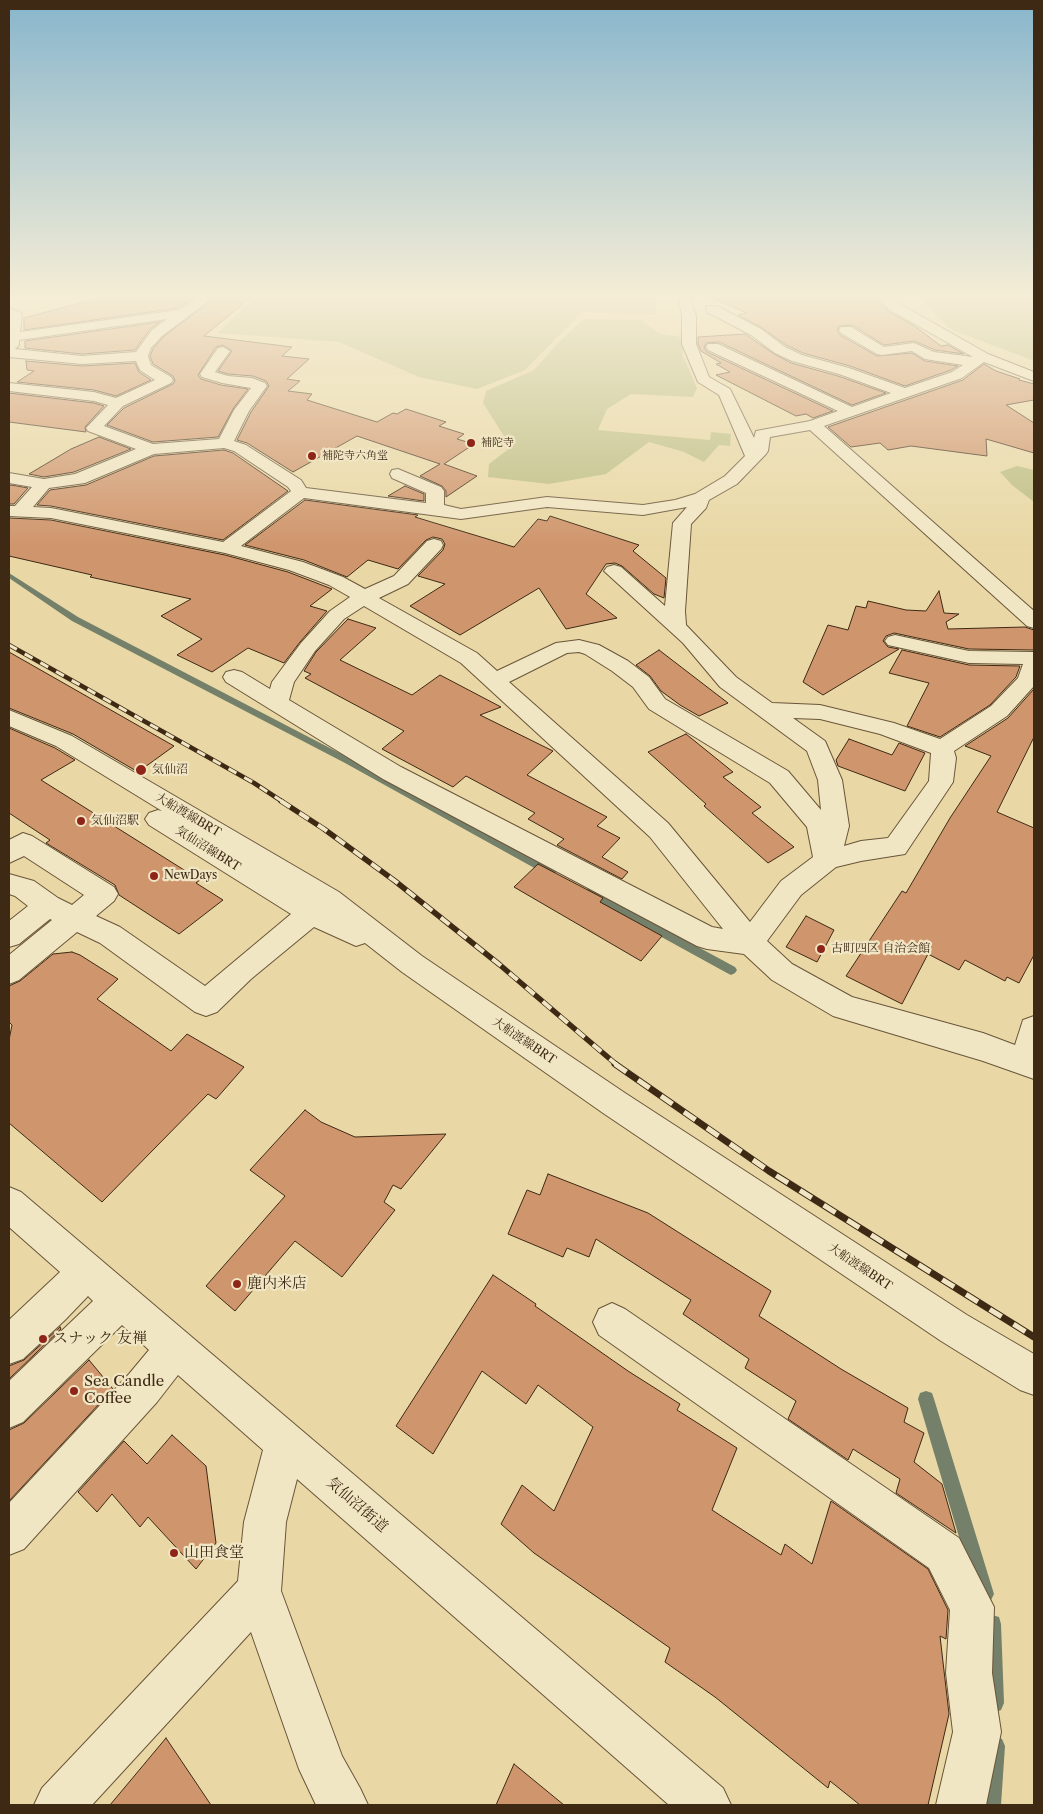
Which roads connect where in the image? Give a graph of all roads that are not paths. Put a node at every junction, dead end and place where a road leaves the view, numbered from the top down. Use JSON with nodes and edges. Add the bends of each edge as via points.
{"nodes":[{"id":1,"x":164,"y":379,"type":"edge"},
{"id":2,"x":222,"y":379,"type":"edge"},
{"id":3,"x":703,"y":379,"type":"edge"},
{"id":4,"x":780,"y":379,"type":"edge"},
{"id":5,"x":866,"y":379,"type":"edge"},
{"id":6,"x":945,"y":379,"type":"edge"},
{"id":7,"x":9,"y":387,"type":"edge"},
{"id":8,"x":904,"y":392,"type":"junction"},
{"id":9,"x":118,"y":403,"type":"junction"},
{"id":10,"x":851,"y":412,"type":"junction"},
{"id":11,"x":813,"y":425,"type":"junction"},
{"id":12,"x":225,"y":443,"type":"junction"},
{"id":13,"x":151,"y":449,"type":"junction"},
{"id":14,"x":754,"y":457,"type":"junction"},
{"id":15,"x":398,"y":474,"type":"dead end"},
{"id":16,"x":9,"y":478,"type":"edge"},
{"id":17,"x":44,"y":484,"type":"junction"},
{"id":18,"x":300,"y":492,"type":"junction"},
{"id":19,"x":701,"y":498,"type":"junction"},
{"id":20,"x":435,"y":509,"type":"junction"},
{"id":21,"x":14,"y":512,"type":"edge"},
{"id":22,"x":434,"y":545,"type":"dead end"},
{"id":23,"x":228,"y":548,"type":"junction"},
{"id":24,"x":614,"y":571,"type":"dead end"},
{"id":25,"x":364,"y":597,"type":"junction"},
{"id":26,"x":1034,"y":622,"type":"edge"},
{"id":27,"x":676,"y":626,"type":"junction"},
{"id":28,"x":895,"y":641,"type":"dead end"},
{"id":29,"x":1034,"y":660,"type":"edge"},
{"id":30,"x":234,"y":677,"type":"dead end"},
{"id":31,"x":494,"y":681,"type":"junction"},
{"id":32,"x":276,"y":703,"type":"junction"},
{"id":33,"x":768,"y":710,"type":"junction"},
{"id":34,"x":9,"y":717,"type":"edge"},
{"id":35,"x":9,"y":724,"type":"edge"},
{"id":36,"x":942,"y":748,"type":"junction"},
{"id":37,"x":9,"y":853,"type":"edge"},
{"id":38,"x":827,"y":860,"type":"junction"},
{"id":39,"x":9,"y":884,"type":"edge"},
{"id":40,"x":48,"y":906,"type":"junction"},
{"id":41,"x":320,"y":906,"type":"junction"},
{"id":42,"x":73,"y":919,"type":"junction"},
{"id":43,"x":9,"y":936,"type":"edge"},
{"id":44,"x":751,"y":943,"type":"junction"},
{"id":45,"x":9,"y":972,"type":"edge"},
{"id":46,"x":1034,"y":1029,"type":"edge"},
{"id":47,"x":1031,"y":1064,"type":"edge"},
{"id":48,"x":9,"y":1204,"type":"edge"},
{"id":49,"x":87,"y":1271,"type":"junction"},
{"id":50,"x":121,"y":1300,"type":"junction"},
{"id":51,"x":612,"y":1322,"type":"dead end"},
{"id":52,"x":9,"y":1345,"type":"edge"},
{"id":53,"x":176,"y":1348,"type":"junction"},
{"id":54,"x":1034,"y":1376,"type":"edge"},
{"id":55,"x":9,"y":1408,"type":"edge"},
{"id":56,"x":285,"y":1444,"type":"junction"},
{"id":57,"x":9,"y":1534,"type":"edge"},
{"id":58,"x":260,"y":1591,"type":"junction"},
{"id":59,"x":60,"y":1805,"type":"edge"},
{"id":60,"x":343,"y":1805,"type":"edge"},
{"id":61,"x":706,"y":1805,"type":"edge"},
{"id":62,"x":961,"y":1805,"type":"edge"}],
"edges":[{"from":1,"to":9,"type":"street","via":[[166,380]]},
{"from":2,"to":12,"type":"street","via":[[260,386],[242,410]]},
{"from":3,"to":14,"type":"street","via":[[725,392]]},
{"from":4,"to":10,"type":"street"},
{"from":5,"to":8,"type":"street"},
{"from":6,"to":8,"type":"street"},
{"from":7,"to":9,"type":"street"},
{"from":8,"to":10,"type":"street"},
{"from":9,"to":13,"type":"street","via":[[94,428]]},
{"from":10,"to":11,"type":"street"},
{"from":11,"to":14,"type":"street","via":[[762,434],[760,451]]},
{"from":11,"to":26,"type":"street"},
{"from":12,"to":13,"type":"street"},
{"from":12,"to":18,"type":"street","via":[[240,448],[295,484]]},
{"from":13,"to":17,"type":"street","via":[[79,479]]},
{"from":14,"to":19,"type":"street","via":[[731,480]]},
{"from":15,"to":20,"type":"street","via":[[435,492]]},
{"from":16,"to":17,"type":"street"},
{"from":17,"to":21,"type":"street"},
{"from":18,"to":20,"type":"street"},
{"from":18,"to":23,"type":"street"},
{"from":19,"to":20,"type":"street","via":[[643,510],[547,502],[460,514]]},
{"from":19,"to":27,"type":"street","via":[[700,504],[682,523]]},
{"from":21,"to":23,"type":"street","via":[[51,513]]},
{"from":22,"to":25,"type":"street","via":[[401,580]]},
{"from":23,"to":25,"type":"street","via":[[296,566],[336,581]]},
{"from":24,"to":27,"type":"street"},
{"from":25,"to":31,"type":"street","via":[[469,658]]},
{"from":25,"to":32,"type":"street","via":[[337,615],[308,647],[283,682]]},
{"from":27,"to":33,"type":"street","via":[[728,682]]},
{"from":28,"to":29,"type":"street","via":[[969,657]]},
{"from":29,"to":36,"type":"street","via":[[1028,680],[999,710]]},
{"from":30,"to":32,"type":"street"},
{"from":31,"to":38,"type":"street","via":[[563,647],[579,646],[592,650],[641,682],[657,704],[779,777],[819,824]]},
{"from":31,"to":44,"type":"street","via":[[659,830]]},
{"from":32,"to":44,"type":"street","via":[[392,774],[708,938]]},
{"from":33,"to":36,"type":"street","via":[[820,712],[886,728]]},
{"from":33,"to":38,"type":"street","via":[[817,747],[830,780],[836,826]]},
{"from":34,"to":41,"type":"street","name":"大船渡線BRT","via":[[64,742]]},
{"from":35,"to":41,"type":"street","name":"気仙沼線BRT"},
{"from":36,"to":38,"type":"street","via":[[941,782],[896,847],[861,851]]},
{"from":37,"to":42,"type":"street","via":[[23,843],[104,894]]},
{"from":38,"to":44,"type":"street","via":[[791,888]]},
{"from":39,"to":40,"type":"street","via":[[24,888]]},
{"from":40,"to":42,"type":"street"},
{"from":40,"to":43,"type":"street"},
{"from":41,"to":42,"type":"street","via":[[206,1003],[110,935]]},
{"from":41,"to":54,"type":"street","name":"大船渡線BRT","via":[[412,964],[614,1103],[954,1328]]},
{"from":42,"to":45,"type":"street"},
{"from":44,"to":47,"type":"street","via":[[782,972],[844,1007]]},
{"from":46,"to":47,"type":"street"},
{"from":48,"to":49,"type":"street","name":"気仙沼街道"},
{"from":49,"to":50,"type":"street","name":"気仙沼街道"},
{"from":49,"to":52,"type":"street"},
{"from":50,"to":53,"type":"street","name":"気仙沼街道"},
{"from":50,"to":55,"type":"street"},
{"from":51,"to":62,"type":"street","via":[[944,1553],[972,1607],[969,1673],[977,1732]]},
{"from":53,"to":56,"type":"street","name":"気仙沼街道"},
{"from":53,"to":57,"type":"street"},
{"from":56,"to":58,"type":"street","via":[[265,1522]]},
{"from":56,"to":61,"type":"street","name":"気仙沼街道"},
{"from":58,"to":59,"type":"street"},
{"from":58,"to":60,"type":"street","via":[[323,1768]]}]}
